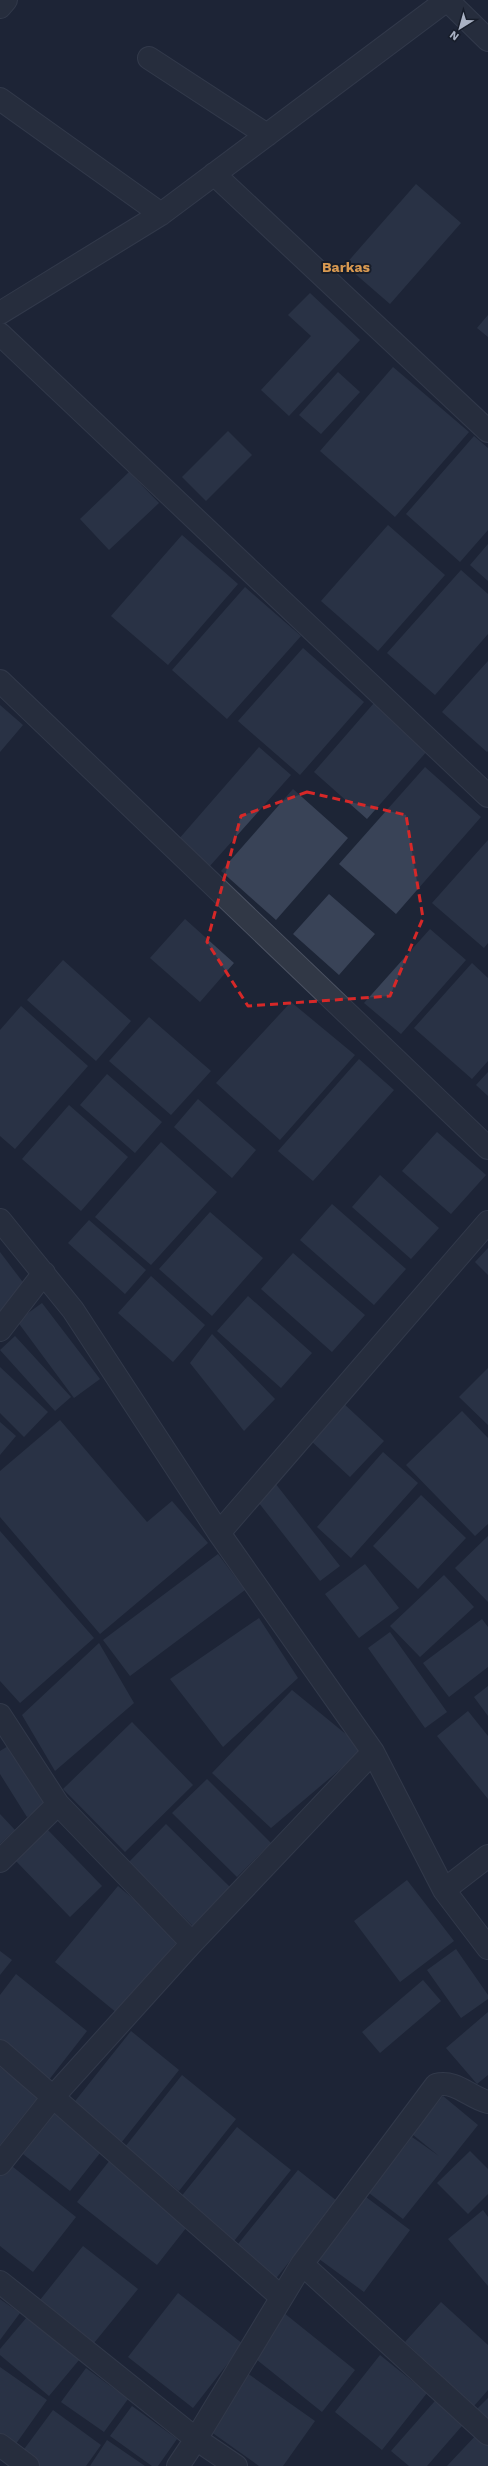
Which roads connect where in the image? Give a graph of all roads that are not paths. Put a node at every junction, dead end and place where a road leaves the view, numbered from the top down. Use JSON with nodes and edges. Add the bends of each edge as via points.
{"nodes":[{"id":1,"x":6,"y":0,"type":"edge"},
{"id":2,"x":447,"y":0,"type":"edge"},
{"id":3,"x":0,"y":7,"type":"edge"},
{"id":4,"x":488,"y":40,"type":"edge"},
{"id":5,"x":149,"y":58,"type":"dead end"},
{"id":6,"x":0,"y":99,"type":"edge"},
{"id":7,"x":267,"y":135,"type":"junction"},
{"id":8,"x":214,"y":174,"type":"junction"},
{"id":9,"x":161,"y":214,"type":"junction"},
{"id":10,"x":0,"y":313,"type":"edge"},
{"id":11,"x":0,"y":334,"type":"edge"},
{"id":12,"x":488,"y":431,"type":"edge"},
{"id":13,"x":0,"y":682,"type":"edge"},
{"id":14,"x":488,"y":796,"type":"edge"},
{"id":15,"x":488,"y":1148,"type":"edge"},
{"id":16,"x":0,"y":1220,"type":"edge"},
{"id":17,"x":488,"y":1222,"type":"edge"},
{"id":18,"x":44,"y":1273,"type":"junction"},
{"id":19,"x":0,"y":1330,"type":"edge"},
{"id":20,"x":219,"y":1533,"type":"junction"},
{"id":21,"x":0,"y":1715,"type":"edge"},
{"id":22,"x":373,"y":1752,"type":"junction"},
{"id":23,"x":58,"y":1804,"type":"junction"},
{"id":24,"x":488,"y":1856,"type":"edge"},
{"id":25,"x":0,"y":1861,"type":"edge"},
{"id":26,"x":444,"y":1890,"type":"junction"},
{"id":27,"x":192,"y":1943,"type":"junction"},
{"id":28,"x":488,"y":1948,"type":"edge"},
{"id":29,"x":0,"y":2051,"type":"edge"},
{"id":30,"x":53,"y":2097,"type":"junction"},
{"id":31,"x":488,"y":2102,"type":"edge"},
{"id":32,"x":0,"y":2164,"type":"edge"},
{"id":33,"x":302,"y":2264,"type":"junction"},
{"id":34,"x":0,"y":2282,"type":"edge"},
{"id":35,"x":280,"y":2296,"type":"junction"},
{"id":36,"x":488,"y":2434,"type":"edge"},
{"id":37,"x":196,"y":2439,"type":"junction"},
{"id":38,"x":0,"y":2445,"type":"edge"},
{"id":39,"x":28,"y":2466,"type":"edge"},
{"id":40,"x":178,"y":2466,"type":"edge"},
{"id":41,"x":236,"y":2466,"type":"edge"}],
"edges":[{"from":1,"to":3,"type":"street"},
{"from":2,"to":4,"type":"street"},
{"from":2,"to":7,"type":"street"},
{"from":5,"to":7,"type":"street"},
{"from":6,"to":9,"type":"street"},
{"from":7,"to":8,"type":"street"},
{"from":8,"to":9,"type":"street"},
{"from":8,"to":12,"type":"street"},
{"from":9,"to":10,"type":"street"},
{"from":11,"to":14,"type":"street"},
{"from":13,"to":15,"type":"street"},
{"from":16,"to":18,"type":"street"},
{"from":17,"to":20,"type":"street"},
{"from":18,"to":19,"type":"street"},
{"from":18,"to":20,"type":"street","via":[[73,1310]]},
{"from":20,"to":22,"type":"street"},
{"from":21,"to":23,"type":"street"},
{"from":22,"to":26,"type":"street"},
{"from":22,"to":27,"type":"street"},
{"from":23,"to":25,"type":"street"},
{"from":23,"to":27,"type":"street"},
{"from":24,"to":26,"type":"street"},
{"from":26,"to":28,"type":"street"},
{"from":27,"to":30,"type":"street"},
{"from":29,"to":30,"type":"street"},
{"from":30,"to":32,"type":"street"},
{"from":30,"to":35,"type":"street"},
{"from":31,"to":33,"type":"street","via":[[453,2084],[436,2085]]},
{"from":33,"to":35,"type":"street"},
{"from":33,"to":36,"type":"street"},
{"from":34,"to":37,"type":"street"},
{"from":35,"to":37,"type":"street"},
{"from":37,"to":40,"type":"street"},
{"from":37,"to":41,"type":"street"},
{"from":38,"to":39,"type":"street"}]}
